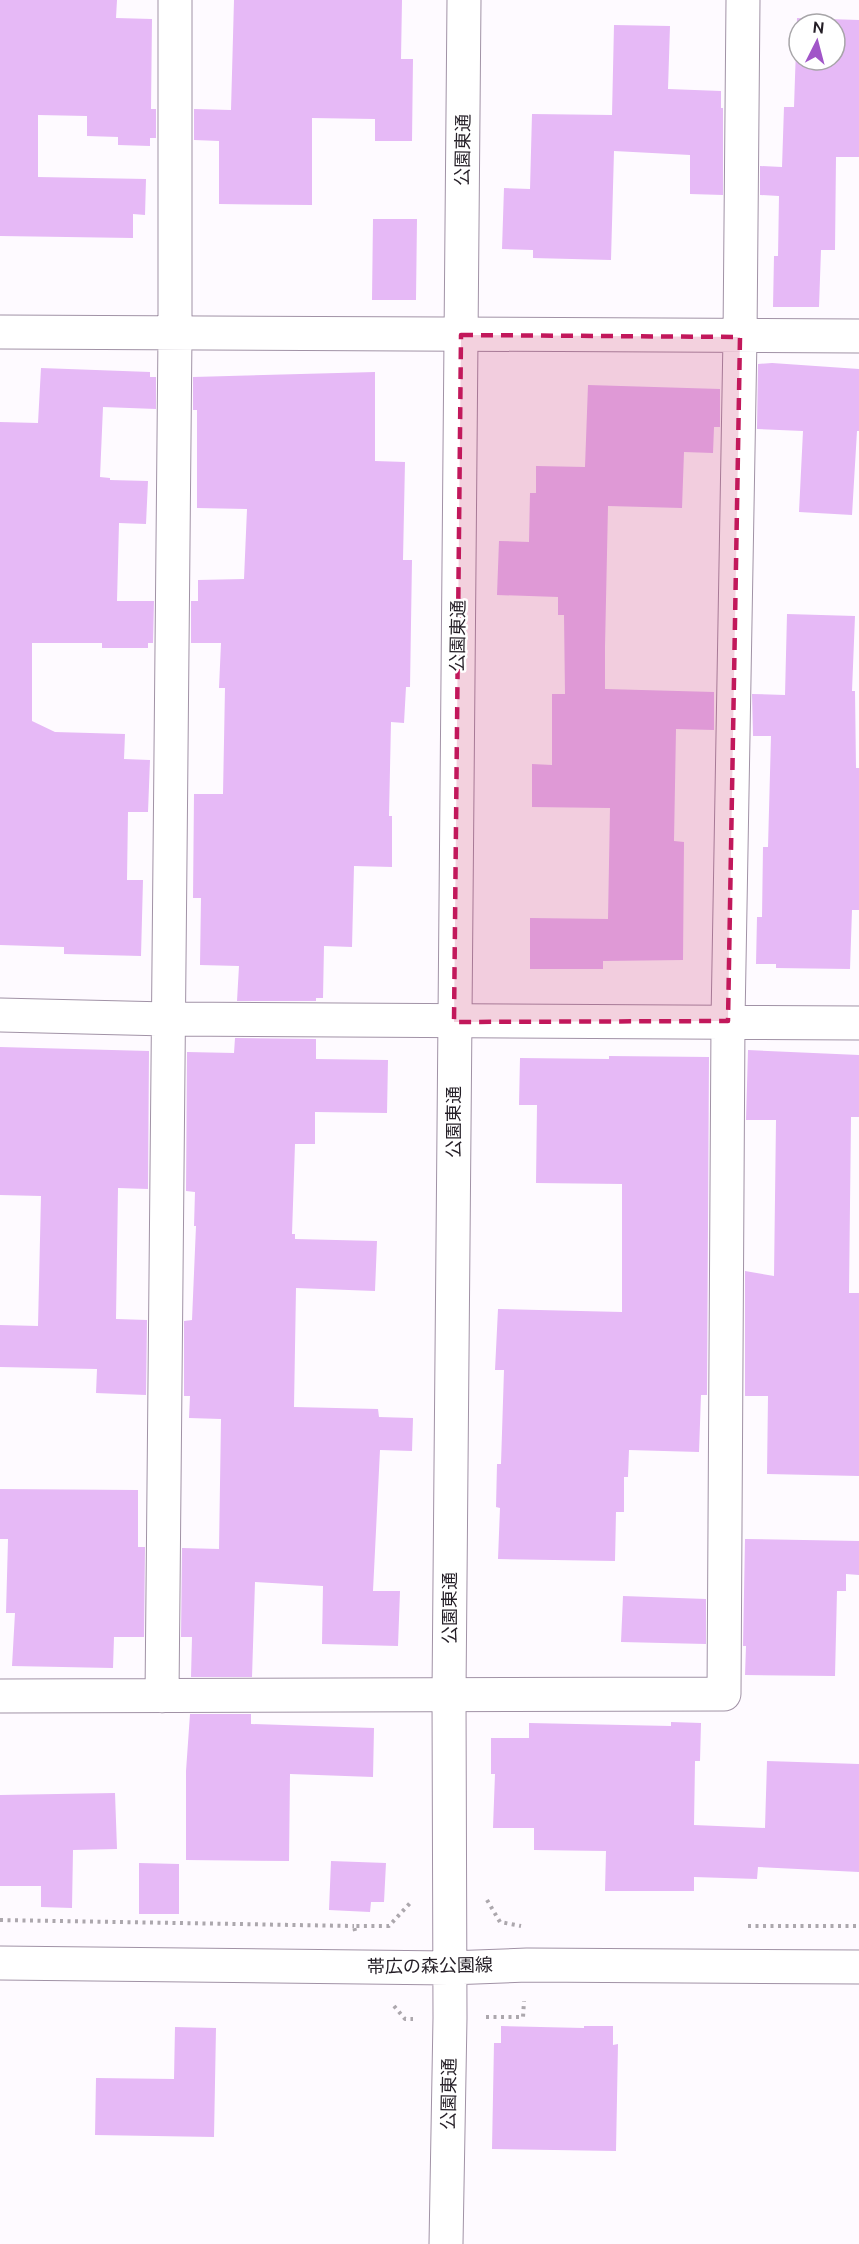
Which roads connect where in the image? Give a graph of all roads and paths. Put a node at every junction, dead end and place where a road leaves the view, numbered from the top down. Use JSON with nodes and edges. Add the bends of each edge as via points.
{"nodes":[{"id":1,"x":175,"y":0,"type":"edge"},
{"id":2,"x":464,"y":0,"type":"edge"},
{"id":3,"x":743,"y":0,"type":"edge"},
{"id":4,"x":0,"y":332,"type":"edge"},
{"id":5,"x":175,"y":334,"type":"junction"},
{"id":6,"x":461,"y":335,"type":"junction"},
{"id":7,"x":859,"y":336,"type":"edge"},
{"id":8,"x":740,"y":337,"type":"junction"},
{"id":9,"x":0,"y":1015,"type":"edge"},
{"id":10,"x":167,"y":1019,"type":"junction"},
{"id":11,"x":728,"y":1021,"type":"junction"},
{"id":12,"x":454,"y":1022,"type":"junction"},
{"id":13,"x":859,"y":1023,"type":"edge"},
{"id":14,"x":449,"y":1694,"type":"junction"},
{"id":15,"x":0,"y":1696,"type":"edge"},
{"id":16,"x":162,"y":1696,"type":"junction"},
{"id":17,"x":0,"y":1920,"type":"edge"},
{"id":18,"x":354,"y":1926,"type":"dead end"},
{"id":19,"x":0,"y":1963,"type":"edge"},
{"id":20,"x":859,"y":1967,"type":"edge"},
{"id":21,"x":449,"y":1968,"type":"junction"},
{"id":22,"x":446,"y":2244,"type":"edge"}],
"edges":[{"from":1,"to":5,"type":"street"},
{"from":2,"to":6,"type":"street","name":"公園東通"},
{"from":3,"to":8,"type":"street"},
{"from":4,"to":5,"type":"street"},
{"from":5,"to":6,"type":"street"},
{"from":5,"to":10,"type":"street"},
{"from":6,"to":8,"type":"street"},
{"from":6,"to":12,"type":"street","name":"公園東通"},
{"from":7,"to":8,"type":"street"},
{"from":8,"to":11,"type":"street"},
{"from":9,"to":10,"type":"street"},
{"from":10,"to":12,"type":"street"},
{"from":10,"to":16,"type":"street"},
{"from":11,"to":12,"type":"street"},
{"from":11,"to":13,"type":"street"},
{"from":11,"to":14,"type":"street","via":[[724,1694]]},
{"from":12,"to":14,"type":"street","name":"公園東通"},
{"from":14,"to":16,"type":"street"},
{"from":14,"to":21,"type":"street","name":"公園東通"},
{"from":15,"to":16,"type":"street"},
{"from":17,"to":18,"type":"path"},
{"from":19,"to":21,"type":"street","name":"帯広の森公園線"},
{"from":20,"to":21,"type":"street","name":"帯広の森公園線"},
{"from":21,"to":22,"type":"street","name":"公園東通"}]}
